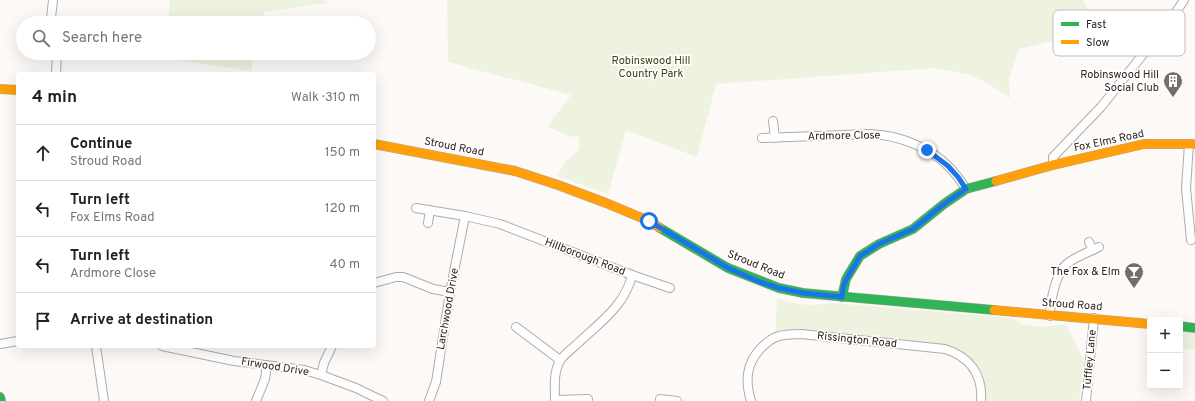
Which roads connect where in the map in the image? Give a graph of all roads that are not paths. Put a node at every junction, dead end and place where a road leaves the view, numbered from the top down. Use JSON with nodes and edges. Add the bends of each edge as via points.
{"nodes":[{"id":1,"x":53,"y":0,"type":"edge"},
{"id":2,"x":1184,"y":0,"type":"edge"},
{"id":3,"x":1177,"y":10,"type":"edge"},
{"id":4,"x":51,"y":16,"type":"edge"},
{"id":5,"x":1142,"y":56,"type":"edge"},
{"id":6,"x":57,"y":60,"type":"edge"},
{"id":7,"x":56,"y":72,"type":"edge"},
{"id":8,"x":0,"y":89,"type":"edge"},
{"id":9,"x":16,"y":90,"type":"edge"},
{"id":10,"x":773,"y":121,"type":"dead end"},
{"id":11,"x":762,"y":138,"type":"dead end"},
{"id":12,"x":775,"y":138,"type":"junction"},
{"id":13,"x":376,"y":144,"type":"edge"},
{"id":14,"x":1192,"y":144,"type":"edge"},
{"id":15,"x":1052,"y":165,"type":"junction"},
{"id":16,"x":966,"y":189,"type":"junction"},
{"id":17,"x":416,"y":208,"type":"dead end"},
{"id":18,"x":430,"y":210,"type":"junction"},
{"id":19,"x":464,"y":216,"type":"junction"},
{"id":20,"x":428,"y":224,"type":"dead end"},
{"id":21,"x":1191,"y":240,"type":"dead end"},
{"id":22,"x":1093,"y":246,"type":"dead end"},
{"id":23,"x":632,"y":275,"type":"junction"},
{"id":24,"x":376,"y":282,"type":"edge"},
{"id":25,"x":670,"y":288,"type":"dead end"},
{"id":26,"x":450,"y":292,"type":"junction"},
{"id":27,"x":842,"y":297,"type":"junction"},
{"id":28,"x":1050,"y":316,"type":"junction"},
{"id":29,"x":1094,"y":318,"type":"junction"},
{"id":30,"x":1147,"y":324,"type":"edge"},
{"id":31,"x":1183,"y":326,"type":"edge"},
{"id":32,"x":516,"y":327,"type":"dead end"},
{"id":33,"x":1195,"y":328,"type":"edge"},
{"id":34,"x":16,"y":341,"type":"edge"},
{"id":35,"x":0,"y":344,"type":"edge"},
{"id":36,"x":96,"y":348,"type":"edge"},
{"id":37,"x":172,"y":348,"type":"edge"},
{"id":38,"x":331,"y":348,"type":"edge"},
{"id":39,"x":560,"y":360,"type":"junction"},
{"id":40,"x":267,"y":365,"type":"junction"},
{"id":41,"x":321,"y":375,"type":"junction"},
{"id":42,"x":0,"y":397,"type":"edge"},
{"id":43,"x":588,"y":399,"type":"dead end"},
{"id":44,"x":660,"y":399,"type":"dead end"},
{"id":45,"x":555,"y":400,"type":"edge"},
{"id":46,"x":1,"y":401,"type":"edge"},
{"id":47,"x":104,"y":401,"type":"edge"},
{"id":48,"x":256,"y":401,"type":"edge"},
{"id":49,"x":383,"y":401,"type":"edge"},
{"id":50,"x":429,"y":401,"type":"edge"},
{"id":51,"x":677,"y":401,"type":"edge"},
{"id":52,"x":751,"y":401,"type":"edge"},
{"id":53,"x":981,"y":401,"type":"edge"},
{"id":54,"x":1086,"y":401,"type":"edge"}],
"edges":[{"from":1,"to":4,"type":"street"},
{"from":2,"to":3,"type":"street","name":"Fox Elms Road"},
{"from":5,"to":15,"type":"street","name":"Fox Elms Road","via":[[1101,107],[1054,157]]},
{"from":6,"to":7,"type":"street"},
{"from":8,"to":9,"type":"main road"},
{"from":10,"to":12,"type":"street"},
{"from":11,"to":12,"type":"street","name":"Ardmore Close"},
{"from":12,"to":16,"type":"street","name":"Ardmore Close","via":[[883,134],[911,142],[927,150],[948,166]]},
{"from":13,"to":27,"type":"main road","name":"Stroud Road","via":[[515,171],[558,185],[649,221],[728,268],[760,282],[803,293]]},
{"from":14,"to":15,"type":"main road","name":"Fox Elms Road","via":[[1144,144]]},
{"from":14,"to":21,"type":"street","via":[[1186,188]]},
{"from":15,"to":16,"type":"main road","name":"Fox Elms Road"},
{"from":16,"to":27,"type":"main road","name":"Fox Elms Road","via":[[913,229],[879,244],[860,256],[846,280]]},
{"from":17,"to":18,"type":"street"},
{"from":18,"to":19,"type":"street"},
{"from":18,"to":20,"type":"street"},
{"from":19,"to":23,"type":"street","name":"Hillborough Road","via":[[500,224]]},
{"from":19,"to":26,"type":"street","name":"Larchwood Drive"},
{"from":22,"to":28,"type":"street","via":[[1066,263],[1052,296]]},
{"from":23,"to":25,"type":"street","name":"Hillborough Road"},
{"from":23,"to":39,"type":"street","via":[[618,306]]},
{"from":24,"to":26,"type":"street","via":[[403,277],[433,289]]},
{"from":26,"to":50,"type":"street","name":"Larchwood Drive","via":[[436,382]]},
{"from":27,"to":28,"type":"main road","name":"Stroud Road"},
{"from":28,"to":29,"type":"main road","name":"Stroud Road"},
{"from":29,"to":30,"type":"main road","name":"Stroud Road"},
{"from":29,"to":54,"type":"street","name":"Tuffley Lane"},
{"from":31,"to":33,"type":"main road"},
{"from":32,"to":39,"type":"street"},
{"from":34,"to":35,"type":"street"},
{"from":36,"to":47,"type":"street"},
{"from":37,"to":40,"type":"street","name":"Firwood Drive"},
{"from":38,"to":41,"type":"street"},
{"from":39,"to":45,"type":"street","via":[[556,369]]},
{"from":40,"to":41,"type":"street","name":"Firwood Drive","via":[[295,368]]},
{"from":40,"to":48,"type":"street"},
{"from":41,"to":49,"type":"street","name":"Firwood Drive"},
{"from":42,"to":46,"type":"main road"},
{"from":43,"to":45,"type":"street"},
{"from":44,"to":51,"type":"street"},
{"from":52,"to":53,"type":"street","name":"Rissington Road","via":[[747,377],[749,366],[756,354],[775,338],[801,334],[945,349],[956,353],[975,370],[982,393]]}]}
